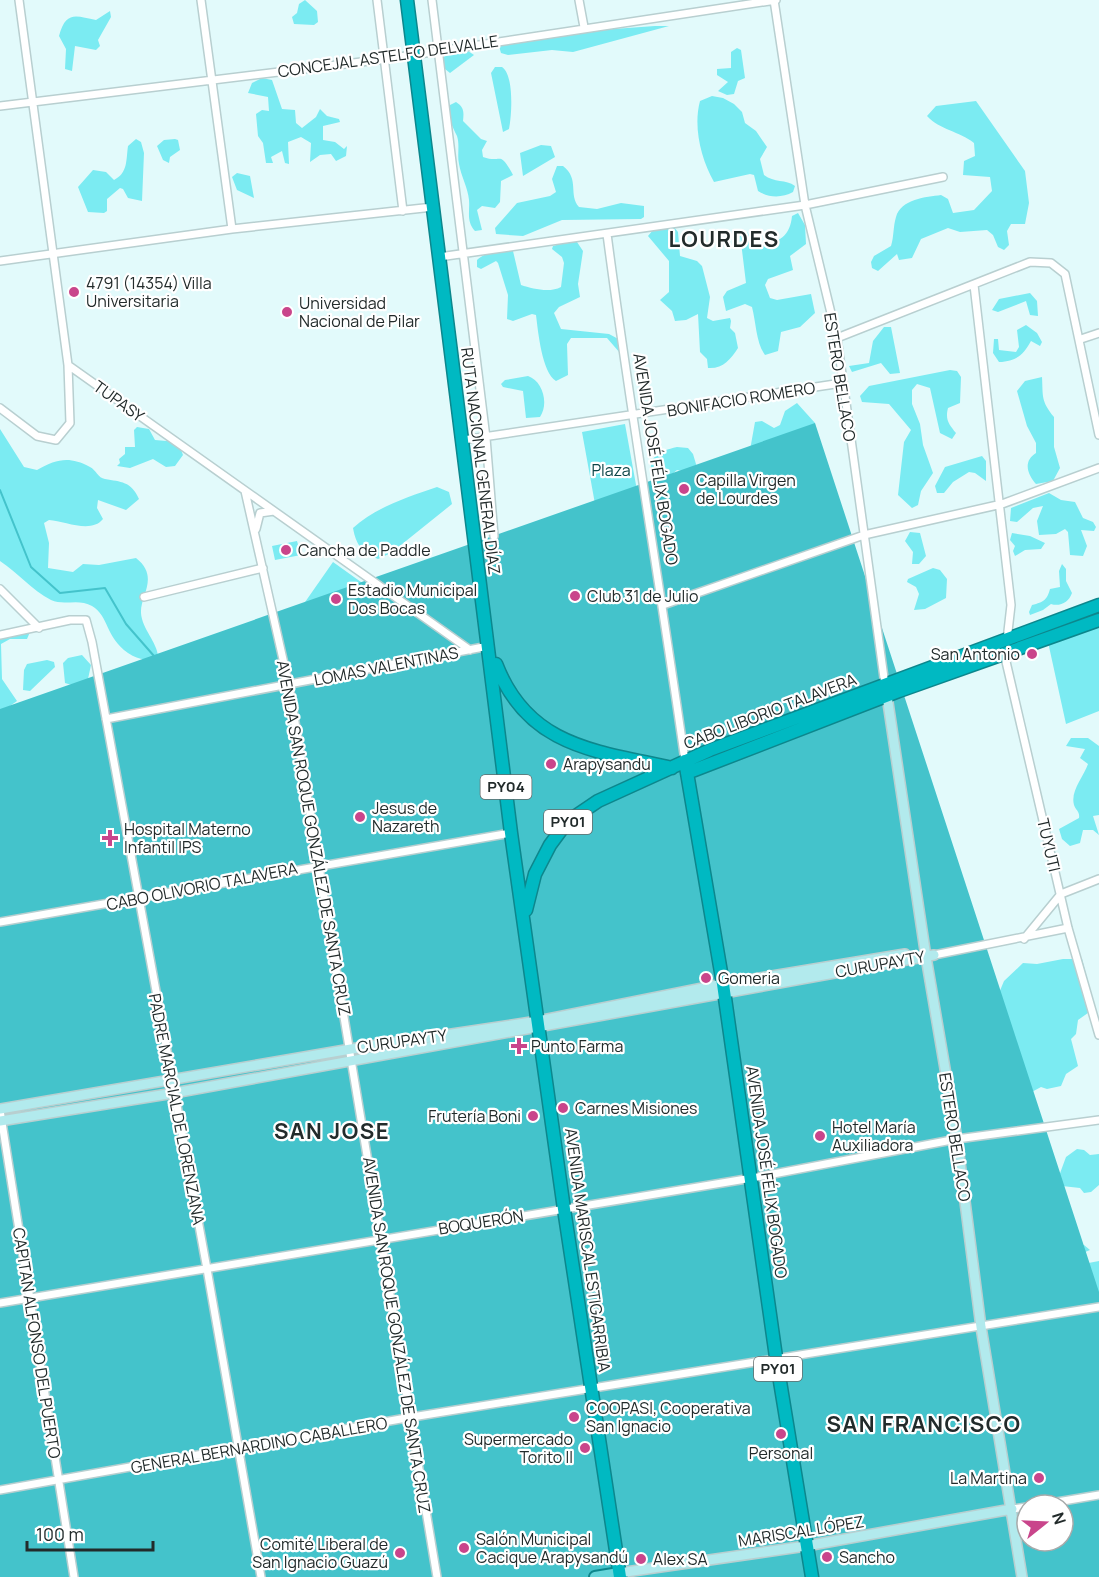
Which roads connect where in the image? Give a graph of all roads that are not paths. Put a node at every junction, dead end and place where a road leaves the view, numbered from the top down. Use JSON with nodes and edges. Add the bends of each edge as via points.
{"nodes":[{"id":1,"x":19,"y":0,"type":"edge"},
{"id":2,"x":201,"y":0,"type":"edge"},
{"id":3,"x":377,"y":0,"type":"edge"},
{"id":4,"x":406,"y":0,"type":"edge"},
{"id":5,"x":432,"y":0,"type":"edge"},
{"id":6,"x":579,"y":0,"type":"edge"},
{"id":7,"x":774,"y":0,"type":"edge"},
{"id":8,"x":584,"y":27,"type":"junction"},
{"id":9,"x":438,"y":50,"type":"junction"},
{"id":10,"x":414,"y":55,"type":"junction"},
{"id":11,"x":386,"y":58,"type":"junction"},
{"id":12,"x":210,"y":79,"type":"junction"},
{"id":13,"x":33,"y":101,"type":"junction"},
{"id":14,"x":0,"y":106,"type":"edge"},
{"id":15,"x":943,"y":177,"type":"dead end"},
{"id":16,"x":805,"y":205,"type":"junction"},
{"id":17,"x":433,"y":207,"type":"junction"},
{"id":18,"x":403,"y":211,"type":"junction"},
{"id":19,"x":232,"y":229,"type":"junction"},
{"id":20,"x":607,"y":234,"type":"junction"},
{"id":21,"x":53,"y":253,"type":"junction"},
{"id":22,"x":463,"y":254,"type":"junction"},
{"id":23,"x":439,"y":257,"type":"junction"},
{"id":24,"x":0,"y":261,"type":"edge"},
{"id":25,"x":974,"y":285,"type":"junction"},
{"id":26,"x":1099,"y":333,"type":"edge"},
{"id":27,"x":837,"y":338,"type":"junction"},
{"id":28,"x":1081,"y":339,"type":"junction"},
{"id":29,"x":68,"y":365,"type":"junction"},
{"id":30,"x":842,"y":383,"type":"junction"},
{"id":31,"x":0,"y":408,"type":"edge"},
{"id":32,"x":631,"y":417,"type":"junction"},
{"id":33,"x":1099,"y":435,"type":"edge"},
{"id":34,"x":486,"y":438,"type":"junction"},
{"id":35,"x":463,"y":440,"type":"junction"},
{"id":36,"x":1099,"y":468,"type":"edge"},
{"id":37,"x":245,"y":491,"type":"junction"},
{"id":38,"x":1002,"y":504,"type":"junction"},
{"id":39,"x":274,"y":511,"type":"junction"},
{"id":40,"x":255,"y":534,"type":"junction"},
{"id":41,"x":864,"y":535,"type":"junction"},
{"id":42,"x":494,"y":536,"type":"dead end"},
{"id":43,"x":263,"y":568,"type":"junction"},
{"id":44,"x":0,"y":590,"type":"edge"},
{"id":45,"x":144,"y":597,"type":"dead end"},
{"id":46,"x":663,"y":605,"type":"junction"},
{"id":47,"x":1099,"y":605,"type":"edge"},
{"id":48,"x":1099,"y":620,"type":"edge"},
{"id":49,"x":39,"y":628,"type":"junction"},
{"id":50,"x":0,"y":635,"type":"edge"},
{"id":51,"x":1007,"y":640,"type":"junction"},
{"id":52,"x":489,"y":646,"type":"junction"},
{"id":53,"x":470,"y":650,"type":"junction"},
{"id":54,"x":1004,"y":653,"type":"junction"},
{"id":55,"x":289,"y":686,"type":"junction"},
{"id":56,"x":886,"y":691,"type":"junction"},
{"id":57,"x":106,"y":719,"type":"junction"},
{"id":58,"x":686,"y":767,"type":"junction"},
{"id":59,"x":670,"y":768,"type":"junction"},
{"id":60,"x":511,"y":832,"type":"junction"},
{"id":61,"x":319,"y":864,"type":"junction"},
{"id":62,"x":1099,"y":879,"type":"edge"},
{"id":63,"x":1061,"y":894,"type":"junction"},
{"id":64,"x":138,"y":899,"type":"junction"},
{"id":65,"x":0,"y":922,"type":"edge"},
{"id":66,"x":525,"y":927,"type":"junction"},
{"id":67,"x":1068,"y":928,"type":"junction"},
{"id":68,"x":1024,"y":939,"type":"junction"},
{"id":69,"x":928,"y":954,"type":"junction"},
{"id":70,"x":724,"y":988,"type":"junction"},
{"id":71,"x":1098,"y":1021,"type":"edge"},
{"id":72,"x":538,"y":1025,"type":"junction"},
{"id":73,"x":1099,"y":1035,"type":"edge"},
{"id":74,"x":351,"y":1048,"type":"junction"},
{"id":75,"x":353,"y":1061,"type":"junction"},
{"id":76,"x":172,"y":1081,"type":"junction"},
{"id":77,"x":174,"y":1093,"type":"junction"},
{"id":78,"x":0,"y":1109,"type":"edge"},
{"id":79,"x":1099,"y":1120,"type":"edge"},
{"id":80,"x":1,"y":1121,"type":"edge"},
{"id":81,"x":959,"y":1139,"type":"junction"},
{"id":82,"x":752,"y":1178,"type":"junction"},
{"id":83,"x":564,"y":1209,"type":"junction"},
{"id":84,"x":380,"y":1238,"type":"junction"},
{"id":85,"x":207,"y":1269,"type":"junction"},
{"id":86,"x":29,"y":1298,"type":"junction"},
{"id":87,"x":0,"y":1303,"type":"edge"},
{"id":88,"x":1099,"y":1307,"type":"edge"},
{"id":89,"x":981,"y":1327,"type":"junction"},
{"id":90,"x":776,"y":1357,"type":"junction"},
{"id":91,"x":592,"y":1389,"type":"junction"},
{"id":92,"x":411,"y":1417,"type":"junction"},
{"id":93,"x":238,"y":1450,"type":"junction"},
{"id":94,"x":60,"y":1480,"type":"junction"},
{"id":95,"x":0,"y":1490,"type":"edge"},
{"id":96,"x":1099,"y":1495,"type":"edge"},
{"id":97,"x":1075,"y":1499,"type":"edge"},
{"id":98,"x":1015,"y":1508,"type":"edge"},
{"id":99,"x":1011,"y":1509,"type":"junction"},
{"id":100,"x":807,"y":1546,"type":"junction"},
{"id":101,"x":620,"y":1575,"type":"edge"},
{"id":102,"x":74,"y":1577,"type":"edge"},
{"id":103,"x":261,"y":1577,"type":"edge"},
{"id":104,"x":437,"y":1577,"type":"edge"},
{"id":105,"x":595,"y":1577,"type":"edge"},
{"id":106,"x":812,"y":1577,"type":"edge"},
{"id":107,"x":1022,"y":1577,"type":"edge"}],
"edges":[{"from":1,"to":13,"type":"street"},
{"from":2,"to":12,"type":"street"},
{"from":3,"to":11,"type":"street"},
{"from":4,"to":10,"type":"highway","name":"RUTA NACIONAL GENERAL DÍAZ","number":"PY04"},
{"from":5,"to":9,"type":"street"},
{"from":6,"to":8,"type":"street"},
{"from":7,"to":8,"type":"street","name":"CONCEJAL ASTELFO DELVALLE"},
{"from":7,"to":16,"type":"street","name":"ESTERO BELLACO"},
{"from":8,"to":9,"type":"street","name":"CONCEJAL ASTELFO DELVALLE"},
{"from":9,"to":10,"type":"street","name":"CONCEJAL ASTELFO DELVALLE"},
{"from":9,"to":22,"type":"street"},
{"from":10,"to":11,"type":"street","name":"CONCEJAL ASTELFO DELVALLE"},
{"from":10,"to":17,"type":"highway","name":"RUTA NACIONAL GENERAL DÍAZ","number":"PY04"},
{"from":11,"to":12,"type":"street","name":"CONCEJAL ASTELFO DELVALLE"},
{"from":11,"to":18,"type":"street"},
{"from":12,"to":13,"type":"street","name":"CONCEJAL ASTELFO DELVALLE"},
{"from":12,"to":19,"type":"street"},
{"from":13,"to":14,"type":"street","name":"CONCEJAL ASTELFO DELVALLE"},
{"from":13,"to":21,"type":"street"},
{"from":15,"to":16,"type":"street"},
{"from":16,"to":20,"type":"street"},
{"from":16,"to":27,"type":"street","name":"ESTERO BELLACO"},
{"from":17,"to":18,"type":"street"},
{"from":17,"to":23,"type":"highway","name":"RUTA NACIONAL GENERAL DÍAZ","number":"PY04"},
{"from":18,"to":19,"type":"street"},
{"from":19,"to":21,"type":"street"},
{"from":20,"to":22,"type":"street"},
{"from":20,"to":32,"type":"street","name":"AVENIDA JOSÉ FÉLIX BOGADO"},
{"from":21,"to":24,"type":"street"},
{"from":21,"to":29,"type":"street"},
{"from":22,"to":23,"type":"street"},
{"from":22,"to":34,"type":"street"},
{"from":23,"to":35,"type":"highway","name":"RUTA NACIONAL GENERAL DÍAZ","number":"PY04"},
{"from":25,"to":27,"type":"street"},
{"from":25,"to":28,"type":"street","via":[[1030,262],[1051,263],[1065,274]]},
{"from":25,"to":38,"type":"street"},
{"from":26,"to":28,"type":"street"},
{"from":27,"to":30,"type":"street","name":"ESTERO BELLACO"},
{"from":28,"to":33,"type":"street"},
{"from":29,"to":31,"type":"street","via":[[70,423],[56,440],[37,436]]},
{"from":29,"to":37,"type":"street","name":"TUPASY"},
{"from":30,"to":32,"type":"street","name":"BONIFACIO ROMERO"},
{"from":30,"to":41,"type":"street","name":"ESTERO BELLACO"},
{"from":32,"to":34,"type":"street","name":"BONIFACIO ROMERO"},
{"from":32,"to":46,"type":"street","name":"AVENIDA JOSÉ FÉLIX BOGADO"},
{"from":34,"to":35,"type":"street","name":"BONIFACIO ROMERO"},
{"from":34,"to":42,"type":"street"},
{"from":35,"to":52,"type":"highway","name":"RUTA NACIONAL GENERAL DÍAZ","number":"PY04"},
{"from":36,"to":38,"type":"street"},
{"from":37,"to":39,"type":"street","name":"TUPASY"},
{"from":37,"to":40,"type":"street","name":"AVENIDA SAN ROQUE GONZÁLEZ DE SANTA CRUZ"},
{"from":38,"to":41,"type":"street"},
{"from":38,"to":51,"type":"street","via":[[1011,605]]},
{"from":39,"to":40,"type":"street","via":[[260,513]]},
{"from":39,"to":53,"type":"street","name":"TUPASY"},
{"from":40,"to":43,"type":"street","name":"AVENIDA SAN ROQUE GONZÁLEZ DE SANTA CRUZ"},
{"from":41,"to":46,"type":"street"},
{"from":41,"to":56,"type":"street","name":"ESTERO BELLACO"},
{"from":43,"to":45,"type":"street"},
{"from":43,"to":55,"type":"street","name":"AVENIDA SAN ROQUE GONZÁLEZ DE SANTA CRUZ"},
{"from":44,"to":49,"type":"street"},
{"from":46,"to":58,"type":"street","name":"AVENIDA JOSÉ FÉLIX BOGADO"},
{"from":47,"to":51,"type":"highway","name":"CABO LIBORIO TALAVERA"},
{"from":48,"to":54,"type":"highway","name":"CABO LIBORIO TALAVERA"},
{"from":49,"to":50,"type":"street"},
{"from":49,"to":57,"type":"street","name":"PADRE MARCIAL DE LORENZANA","via":[[86,620]]},
{"from":51,"to":56,"type":"highway","name":"CABO LIBORIO TALAVERA"},
{"from":52,"to":53,"type":"street","name":"LOMAS VALENTINAS"},
{"from":52,"to":59,"type":"highway","via":[[504,686],[518,707],[555,735],[599,753]]},
{"from":52,"to":60,"type":"highway","name":"RUTA NACIONAL GENERAL DÍAZ","number":"PY04"},
{"from":53,"to":55,"type":"street","name":"LOMAS VALENTINAS"},
{"from":54,"to":56,"type":"highway","name":"CABO LIBORIO TALAVERA"},
{"from":54,"to":63,"type":"street","name":"TUYUTI"},
{"from":55,"to":57,"type":"street","name":"LOMAS VALENTINAS"},
{"from":55,"to":61,"type":"street","name":"AVENIDA SAN ROQUE GONZÁLEZ DE SANTA CRUZ"},
{"from":56,"to":58,"type":"highway","name":"CABO LIBORIO TALAVERA"},
{"from":56,"to":69,"type":"street","name":"ESTERO BELLACO"},
{"from":57,"to":64,"type":"street","name":"PADRE MARCIAL DE LORENZANA"},
{"from":58,"to":59,"type":"highway"},
{"from":58,"to":70,"type":"highway","name":"AVENIDA JOSÉ FÉLIX BOGADO","number":"PY01"},
{"from":59,"to":66,"type":"highway","name":"CABO LIBORIO TALAVERA","number":"PY01","via":[[598,801],[567,822],[535,874]]},
{"from":60,"to":61,"type":"street","name":"CABO OLIVORIO TALAVERA"},
{"from":60,"to":66,"type":"highway","name":"RUTA NACIONAL GENERAL DÍAZ","number":"PY04"},
{"from":61,"to":64,"type":"street","name":"CABO OLIVORIO TALAVERA"},
{"from":61,"to":74,"type":"street","name":"AVENIDA SAN ROQUE GONZÁLEZ DE SANTA CRUZ"},
{"from":62,"to":63,"type":"street"},
{"from":63,"to":67,"type":"street","name":"TUYUTI"},
{"from":63,"to":68,"type":"street"},
{"from":64,"to":65,"type":"street","name":"CABO OLIVORIO TALAVERA"},
{"from":64,"to":76,"type":"street","name":"PADRE MARCIAL DE LORENZANA"},
{"from":66,"to":72,"type":"highway","name":"AVENIDA MARISCAL ESTIGARRIBIA","number":"PY01"},
{"from":67,"to":68,"type":"street"},
{"from":67,"to":71,"type":"street","name":"TUYUTI"},
{"from":68,"to":69,"type":"street"},
{"from":69,"to":70,"type":"street","name":"CURUPAYTY"},
{"from":69,"to":81,"type":"street","name":"ESTERO BELLACO"},
{"from":70,"to":72,"type":"street","name":"CURUPAYTY"},
{"from":70,"to":82,"type":"highway","name":"AVENIDA JOSÉ FÉLIX BOGADO","number":"PY01"},
{"from":71,"to":73,"type":"street","name":"TUYUTI"},
{"from":72,"to":74,"type":"street","name":"CURUPAYTY"},
{"from":72,"to":75,"type":"street","name":"CURUPAYTY"},
{"from":72,"to":83,"type":"highway","name":"AVENIDA MARISCAL ESTIGARRIBIA","number":"PY01"},
{"from":74,"to":75,"type":"street","name":"AVENIDA SAN ROQUE GONZÁLEZ DE SANTA CRUZ"},
{"from":74,"to":76,"type":"street","name":"CURUPAYTY"},
{"from":75,"to":77,"type":"street","name":"CURUPAYTY"},
{"from":75,"to":84,"type":"street","name":"AVENIDA SAN ROQUE GONZÁLEZ DE SANTA CRUZ"},
{"from":76,"to":77,"type":"street","name":"PADRE MARCIAL DE LORENZANA"},
{"from":76,"to":78,"type":"street","name":"CURUPAYTY"},
{"from":77,"to":80,"type":"street","name":"CURUPAYTY"},
{"from":77,"to":85,"type":"street","name":"PADRE MARCIAL DE LORENZANA"},
{"from":78,"to":80,"type":"street","name":"CAPITAN ALFONSO DEL PUERTO"},
{"from":79,"to":81,"type":"street","name":"BOQUERÓN"},
{"from":80,"to":86,"type":"street","name":"CAPITAN ALFONSO DEL PUERTO"},
{"from":81,"to":82,"type":"street","name":"BOQUERÓN"},
{"from":81,"to":89,"type":"street","name":"ESTERO BELLACO"},
{"from":82,"to":83,"type":"street","name":"BOQUERÓN"},
{"from":82,"to":90,"type":"highway","name":"AVENIDA JOSÉ FÉLIX BOGADO","number":"PY01"},
{"from":83,"to":84,"type":"street","name":"BOQUERÓN"},
{"from":83,"to":91,"type":"highway","name":"AVENIDA MARISCAL ESTIGARRIBIA","number":"PY01"},
{"from":84,"to":85,"type":"street","name":"BOQUERÓN"},
{"from":84,"to":92,"type":"street","name":"AVENIDA SAN ROQUE GONZÁLEZ DE SANTA CRUZ"},
{"from":85,"to":86,"type":"street","name":"BOQUERÓN"},
{"from":85,"to":93,"type":"street","name":"PADRE MARCIAL DE LORENZANA"},
{"from":86,"to":87,"type":"street","name":"BOQUERÓN"},
{"from":86,"to":94,"type":"street","name":"CAPITAN ALFONSO DEL PUERTO"},
{"from":88,"to":89,"type":"street","name":"GENERAL BERNARDINO CABALLERO"},
{"from":89,"to":90,"type":"street","name":"GENERAL BERNARDINO CABALLERO"},
{"from":89,"to":99,"type":"street","name":"ESTERO BELLACO"},
{"from":90,"to":91,"type":"street","name":"GENERAL BERNARDINO CABALLERO"},
{"from":90,"to":100,"type":"highway","name":"AVENIDA JOSÉ FÉLIX BOGADO","number":"PY01"},
{"from":91,"to":92,"type":"street","name":"GENERAL BERNARDINO CABALLERO"},
{"from":91,"to":101,"type":"highway","name":"AVENIDA MARISCAL ESTIGARRIBIA","number":"PY01"},
{"from":92,"to":93,"type":"street","name":"GENERAL BERNARDINO CABALLERO"},
{"from":92,"to":104,"type":"street","name":"AVENIDA SAN ROQUE GONZÁLEZ DE SANTA CRUZ"},
{"from":93,"to":94,"type":"street","name":"GENERAL BERNARDINO CABALLERO"},
{"from":93,"to":103,"type":"street","name":"PADRE MARCIAL DE LORENZANA"},
{"from":94,"to":95,"type":"street","name":"GENERAL BERNARDINO CABALLERO"},
{"from":94,"to":102,"type":"street","name":"CAPITAN ALFONSO DEL PUERTO"},
{"from":96,"to":97,"type":"street"},
{"from":98,"to":99,"type":"street"},
{"from":99,"to":100,"type":"street","name":"MARISCAL LÓPEZ"},
{"from":99,"to":107,"type":"street","name":"ESTERO BELLACO"},
{"from":100,"to":101,"type":"street","name":"MARISCAL LÓPEZ"},
{"from":100,"to":106,"type":"highway","name":"AVENIDA JOSÉ FÉLIX BOGADO","number":"PY01"},
{"from":101,"to":105,"type":"main road","name":"MARISCAL LÓPEZ"}]}
